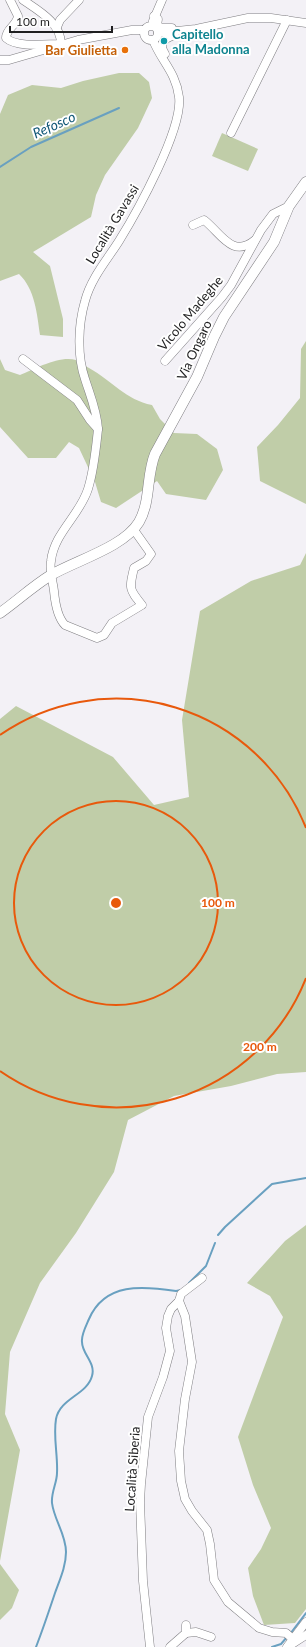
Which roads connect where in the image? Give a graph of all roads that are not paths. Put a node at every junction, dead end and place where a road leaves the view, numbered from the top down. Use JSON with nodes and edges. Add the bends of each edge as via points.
{"nodes":[{"id":1,"x":10,"y":0,"type":"edge"},
{"id":2,"x":23,"y":0,"type":"edge"},
{"id":3,"x":79,"y":0,"type":"edge"},
{"id":4,"x":162,"y":0,"type":"edge"},
{"id":5,"x":154,"y":16,"type":"junction"},
{"id":6,"x":287,"y":20,"type":"junction"},
{"id":7,"x":306,"y":23,"type":"edge"},
{"id":8,"x":151,"y":25,"type":"junction"},
{"id":9,"x":57,"y":27,"type":"junction"},
{"id":10,"x":144,"y":30,"type":"junction"},
{"id":11,"x":173,"y":32,"type":"junction"},
{"id":12,"x":158,"y":33,"type":"junction"},
{"id":13,"x":153,"y":40,"type":"junction"},
{"id":14,"x":61,"y":44,"type":"junction"},
{"id":15,"x":0,"y":60,"type":"edge"},
{"id":16,"x":170,"y":61,"type":"dead end"},
{"id":17,"x":231,"y":133,"type":"dead end"},
{"id":18,"x":304,"y":189,"type":"edge"},
{"id":19,"x":289,"y":206,"type":"junction"},
{"id":20,"x":193,"y":225,"type":"dead end"},
{"id":21,"x":257,"y":238,"type":"junction"},
{"id":22,"x":23,"y":359,"type":"dead end"},
{"id":23,"x":165,"y":361,"type":"dead end"},
{"id":24,"x":98,"y":429,"type":"junction"},
{"id":25,"x":134,"y":530,"type":"junction"},
{"id":26,"x":51,"y":575,"type":"junction"},
{"id":27,"x":0,"y":613,"type":"edge"},
{"id":28,"x":202,"y":1278,"type":"dead end"},
{"id":29,"x":179,"y":1301,"type":"junction"},
{"id":30,"x":306,"y":1622,"type":"edge"},
{"id":31,"x":306,"y":1635,"type":"edge"},
{"id":32,"x":211,"y":1637,"type":"dead end"},
{"id":33,"x":290,"y":1640,"type":"edge"},
{"id":34,"x":150,"y":1647,"type":"edge"},
{"id":35,"x":170,"y":1647,"type":"edge"}],
"edges":[{"from":1,"to":14,"type":"street","via":[[18,20],[9,28],[6,36],[9,41],[24,44]]},
{"from":2,"to":9,"type":"street"},
{"from":3,"to":9,"type":"street","via":[[60,20]]},
{"from":4,"to":5,"type":"street"},
{"from":5,"to":8,"type":"street"},
{"from":5,"to":11,"type":"street","via":[[161,28],[172,28]]},
{"from":6,"to":7,"type":"street"},
{"from":6,"to":11,"type":"street","via":[[248,18]]},
{"from":6,"to":17,"type":"street"},
{"from":8,"to":10,"type":"street"},
{"from":8,"to":12,"type":"street","via":[[156,27]]},
{"from":9,"to":14,"type":"street"},
{"from":10,"to":13,"type":"street","via":[[146,38]]},
{"from":10,"to":14,"type":"street"},
{"from":11,"to":12,"type":"street"},
{"from":11,"to":16,"type":"street","via":[[174,35],[162,43],[162,48]]},
{"from":12,"to":13,"type":"street"},
{"from":13,"to":24,"type":"street","name":"Località Gavassi","via":[[172,73],[180,107],[171,138],[146,195],[97,274],[85,300],[80,354],[83,374],[98,420]]},
{"from":14,"to":15,"type":"street","via":[[9,60]]},
{"from":18,"to":19,"type":"main road","name":"Via Ongaro"},
{"from":19,"to":21,"type":"street","name":"Vicolo Madeghe","via":[[273,214]]},
{"from":19,"to":25,"type":"main road","name":"Via Ongaro","via":[[274,242],[224,317],[197,377],[155,454],[150,466],[145,507]]},
{"from":20,"to":21,"type":"street","name":"Vicolo Madeghe","via":[[204,220],[231,245],[239,248],[249,245]]},
{"from":21,"to":23,"type":"street","name":"Vicolo Madeghe","via":[[231,285]]},
{"from":22,"to":24,"type":"street","via":[[77,400]]},
{"from":24,"to":26,"type":"street","name":"Località Gavassi","via":[[88,489],[58,538],[51,557]]},
{"from":25,"to":26,"type":"main road","name":"Via Ongaro","via":[[123,539]]},
{"from":25,"to":26,"type":"street","via":[[151,554],[146,561],[134,568],[130,584],[132,592],[142,605],[112,623],[104,635],[96,638],[62,622]]},
{"from":26,"to":27,"type":"main road","name":"Via Ongaro"},
{"from":28,"to":29,"type":"street","name":"Località Siberia","via":[[181,1294]]},
{"from":29,"to":33,"type":"street","via":[[185,1316],[192,1362],[179,1451],[182,1491],[189,1506],[207,1530],[214,1580],[228,1602],[259,1628]]},
{"from":29,"to":34,"type":"street","name":"Località Siberia","via":[[171,1308],[168,1316],[166,1328],[170,1351],[148,1417],[141,1484],[143,1581]]},
{"from":30,"to":33,"type":"street"},
{"from":31,"to":33,"type":"street"},
{"from":32,"to":35,"type":"street","via":[[186,1629]]}]}
